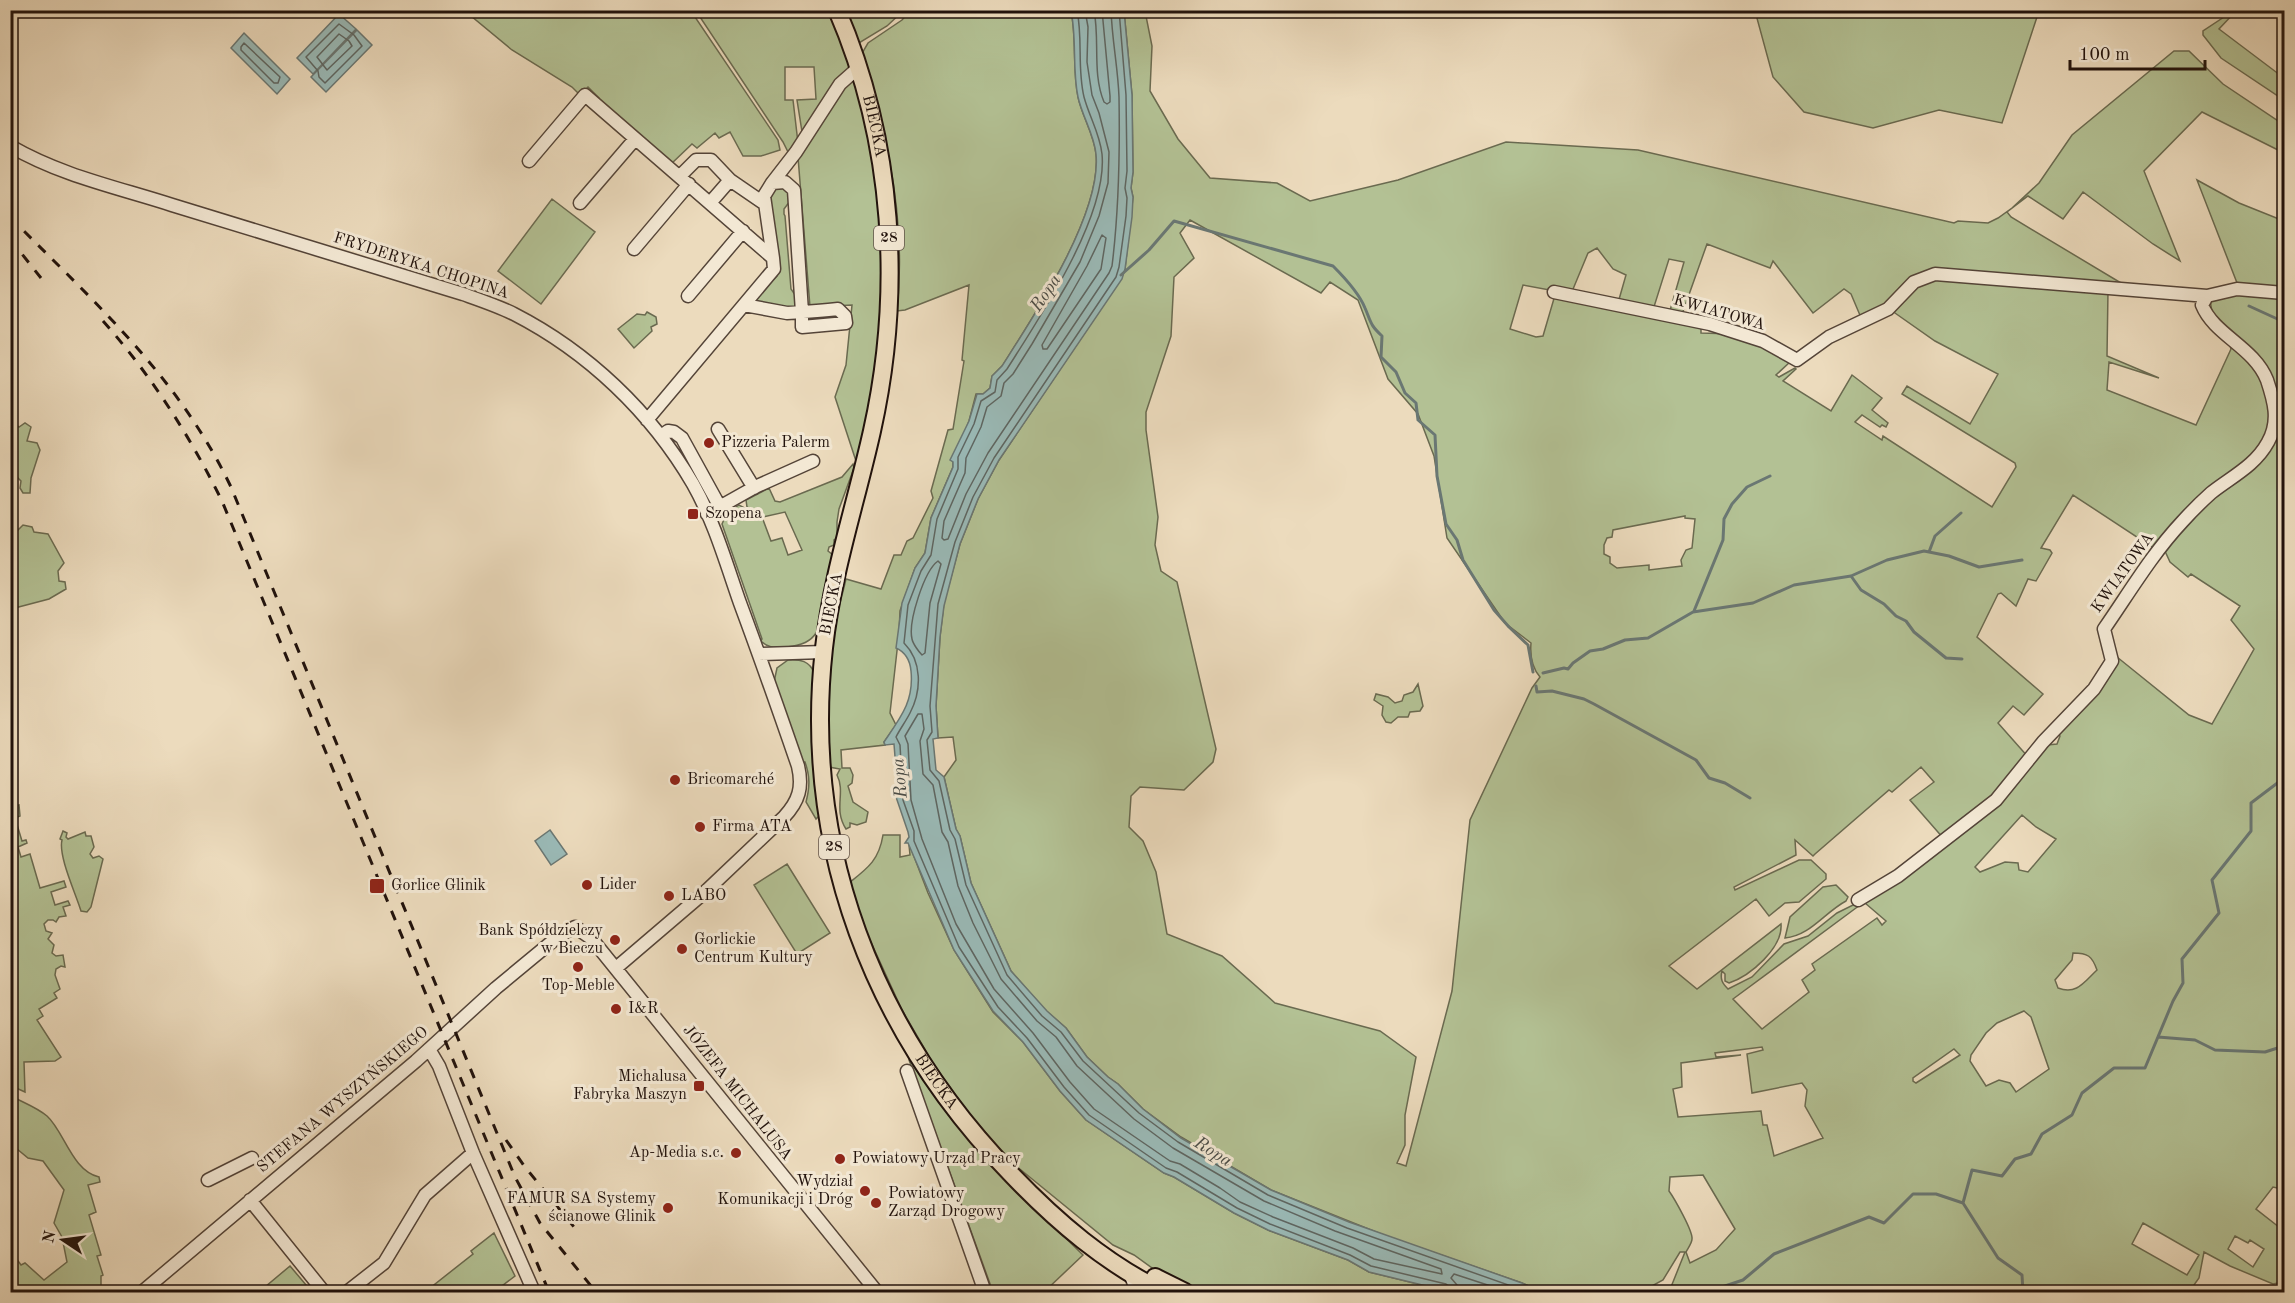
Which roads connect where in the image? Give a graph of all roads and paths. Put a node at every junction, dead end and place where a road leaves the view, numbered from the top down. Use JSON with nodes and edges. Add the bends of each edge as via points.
{"nodes":[{"id":1,"x":837,"y":10,"type":"edge"},
{"id":2,"x":858,"y":68,"type":"junction"},
{"id":3,"x":635,"y":139,"type":"junction"},
{"id":4,"x":10,"y":146,"type":"edge"},
{"id":5,"x":796,"y":152,"type":"junction"},
{"id":6,"x":530,"y":160,"type":"dead end"},
{"id":7,"x":684,"y":180,"type":"junction"},
{"id":8,"x":730,"y":180,"type":"junction"},
{"id":9,"x":772,"y":183,"type":"junction"},
{"id":10,"x":794,"y":190,"type":"junction"},
{"id":11,"x":579,"y":203,"type":"dead end"},
{"id":12,"x":710,"y":203,"type":"junction"},
{"id":13,"x":765,"y":204,"type":"junction"},
{"id":14,"x":743,"y":231,"type":"junction"},
{"id":15,"x":634,"y":249,"type":"dead end"},
{"id":16,"x":773,"y":258,"type":"junction"},
{"id":17,"x":1554,"y":292,"type":"dead end"},
{"id":18,"x":2284,"y":293,"type":"edge"},
{"id":19,"x":688,"y":296,"type":"dead end"},
{"id":20,"x":2207,"y":296,"type":"junction"},
{"id":21,"x":744,"y":305,"type":"junction"},
{"id":22,"x":647,"y":420,"type":"junction"},
{"id":23,"x":718,"y":429,"type":"dead end"},
{"id":24,"x":661,"y":436,"type":"junction"},
{"id":25,"x":813,"y":461,"type":"dead end"},
{"id":26,"x":754,"y":488,"type":"junction"},
{"id":27,"x":720,"y":507,"type":"junction"},
{"id":28,"x":707,"y":514,"type":"junction"},
{"id":29,"x":824,"y":652,"type":"junction"},
{"id":30,"x":759,"y":654,"type":"junction"},
{"id":31,"x":1858,"y":900,"type":"dead end"},
{"id":32,"x":565,"y":931,"type":"joint"},
{"id":33,"x":616,"y":968,"type":"junction"},
{"id":34,"x":429,"y":1049,"type":"junction"},
{"id":35,"x":907,"y":1071,"type":"dead end"},
{"id":36,"x":473,"y":1153,"type":"junction"},
{"id":37,"x":252,"y":1158,"type":"dead end"},
{"id":38,"x":1000,"y":1163,"type":"junction"},
{"id":39,"x":208,"y":1180,"type":"dead end"},
{"id":40,"x":250,"y":1200,"type":"junction"},
{"id":41,"x":1131,"y":1276,"type":"junction"},
{"id":42,"x":1165,"y":1291,"type":"edge"},
{"id":43,"x":142,"y":1293,"type":"edge"},
{"id":44,"x":324,"y":1293,"type":"edge"},
{"id":45,"x":347,"y":1293,"type":"edge"},
{"id":46,"x":534,"y":1293,"type":"edge"},
{"id":47,"x":877,"y":1293,"type":"edge"},
{"id":48,"x":985,"y":1293,"type":"edge"},
{"id":49,"x":1137,"y":1293,"type":"edge"},
{"id":50,"x":1185,"y":1293,"type":"edge"}],
"edges":[{"from":1,"to":2,"type":"main road","name":"BIECKA","number":"28"},
{"from":2,"to":5,"type":"street","via":[[840,84]]},
{"from":2,"to":29,"type":"main road","name":"BIECKA","number":"28","via":[[880,156],[888,214],[888,339]]},
{"from":3,"to":6,"type":"street","via":[[585,95]]},
{"from":3,"to":7,"type":"street"},
{"from":3,"to":11,"type":"street"},
{"from":4,"to":22,"type":"street","name":"FRYDERYKA CHOPINA","via":[[82,179],[463,294],[512,313],[588,362]]},
{"from":5,"to":9,"type":"street"},
{"from":5,"to":10,"type":"street","via":[[791,168]]},
{"from":7,"to":8,"type":"street","via":[[696,160],[711,160]]},
{"from":7,"to":12,"type":"street"},
{"from":7,"to":15,"type":"street"},
{"from":8,"to":12,"type":"street"},
{"from":8,"to":13,"type":"street"},
{"from":9,"to":10,"type":"street","via":[[784,182]]},
{"from":9,"to":13,"type":"street","via":[[765,193]]},
{"from":10,"to":21,"type":"street","via":[[802,312],[787,314]]},
{"from":12,"to":14,"type":"street"},
{"from":13,"to":16,"type":"street"},
{"from":14,"to":16,"type":"street"},
{"from":14,"to":19,"type":"street"},
{"from":16,"to":21,"type":"street","via":[[774,269]]},
{"from":17,"to":20,"type":"street","name":"KWIATOWA","via":[[1710,324],[1763,341],[1797,360],[1828,337],[1888,309],[1914,282],[1935,274]]},
{"from":18,"to":20,"type":"street","name":"KWIATOWA","via":[[2237,289]]},
{"from":20,"to":31,"type":"street","name":"KWIATOWA","via":[[2202,305],[2206,316],[2249,353],[2266,378],[2276,411],[2269,441],[2246,469],[2211,493],[2157,552],[2104,629],[2112,661],[2094,689],[2043,742],[1996,800],[1898,876]]},
{"from":21,"to":22,"type":"street"},
{"from":22,"to":24,"type":"street","name":"FRYDERYKA CHOPINA"},
{"from":23,"to":26,"type":"street"},
{"from":24,"to":27,"type":"street","via":[[668,431],[682,438]]},
{"from":24,"to":28,"type":"street","name":"FRYDERYKA CHOPINA"},
{"from":25,"to":26,"type":"street"},
{"from":26,"to":27,"type":"street"},
{"from":27,"to":28,"type":"street"},
{"from":28,"to":30,"type":"street","name":"FRYDERYKA CHOPINA"},
{"from":29,"to":30,"type":"street"},
{"from":29,"to":38,"type":"main road","name":"BIECKA","number":"28","via":[[820,737],[825,790],[836,860],[852,918],[888,1005],[914,1052],[959,1116]]},
{"from":30,"to":33,"type":"street","name":"FRYDERYKA CHOPINA","via":[[798,766],[801,790],[790,811],[705,892]]},
{"from":32,"to":33,"type":"street","name":"JÓZEFA MICHALUSA","via":[[575,927],[582,930]]},
{"from":32,"to":34,"type":"street","name":"STEFANA WYSZYŃSKIEGO"},
{"from":33,"to":47,"type":"street","name":"JÓZEFA MICHALUSA"},
{"from":34,"to":36,"type":"street"},
{"from":34,"to":40,"type":"street","name":"STEFANA WYSZYŃSKIEGO"},
{"from":35,"to":48,"type":"street","name":"BIECKA"},
{"from":36,"to":45,"type":"street","via":[[425,1195],[384,1263]]},
{"from":36,"to":46,"type":"street"},
{"from":37,"to":39,"type":"street"},
{"from":38,"to":41,"type":"main road","name":"BIECKA","number":"28","via":[[1049,1214]]},
{"from":38,"to":42,"type":"main road","name":"BIECKA","number":"28","via":[[1060,1214]]},
{"from":40,"to":43,"type":"street","name":"STEFANA WYSZYŃSKIEGO"},
{"from":40,"to":44,"type":"street"},
{"from":41,"to":42,"type":"main road","name":"BIECKA","number":"28"},
{"from":41,"to":49,"type":"street"},
{"from":42,"to":50,"type":"main road","number":"28"}]}
